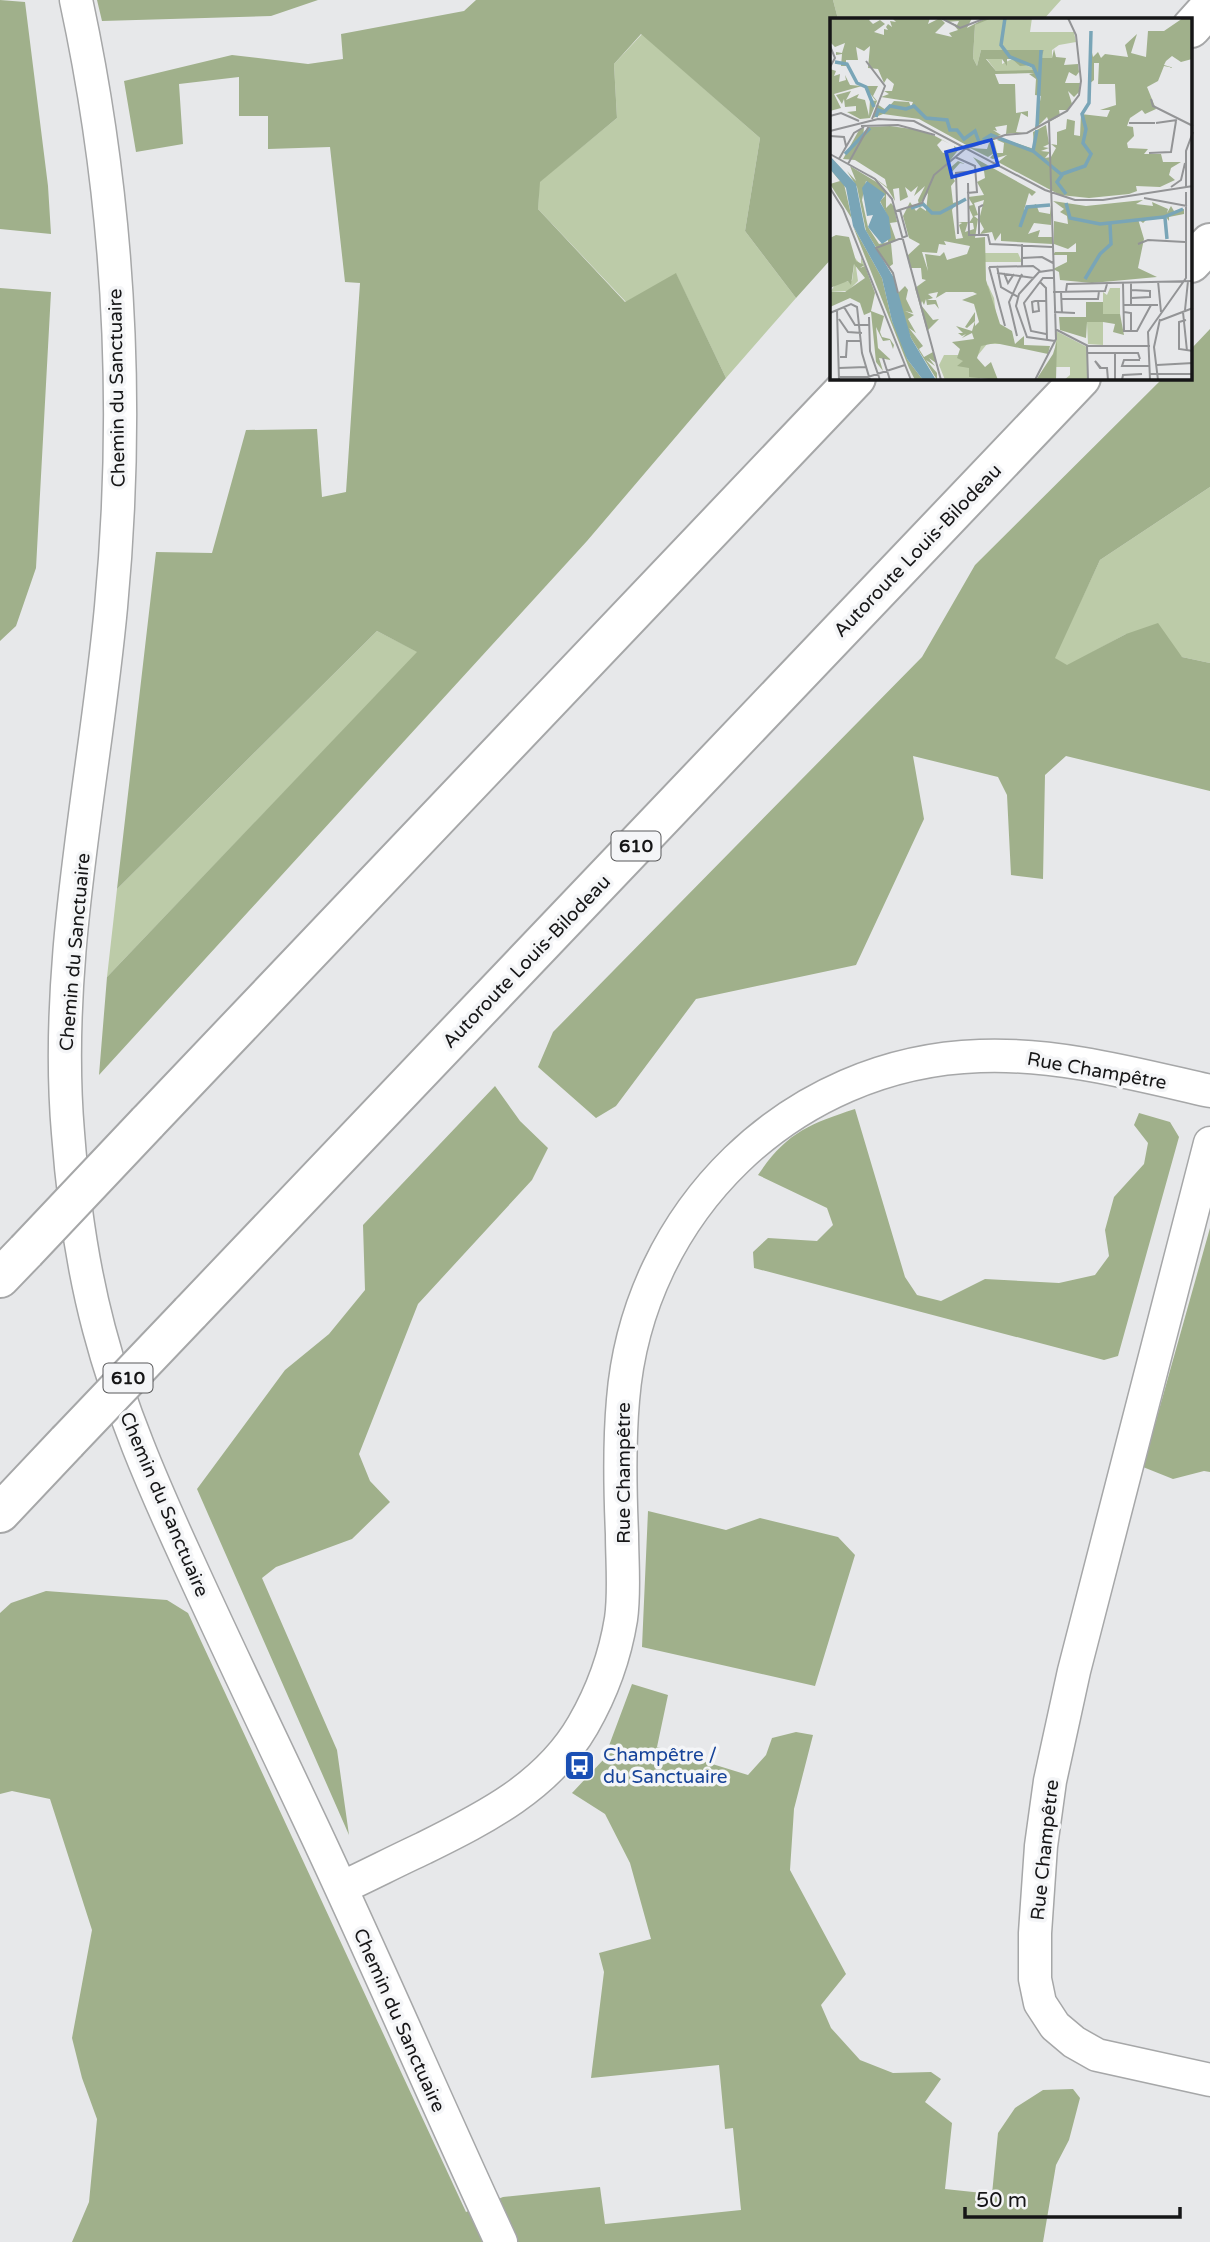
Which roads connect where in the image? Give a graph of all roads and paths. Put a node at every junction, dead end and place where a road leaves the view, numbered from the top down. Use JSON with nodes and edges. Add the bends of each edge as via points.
{"nodes":[{"id":1,"x":76,"y":0,"type":"edge"},
{"id":2,"x":1210,"y":7,"type":"edge"},
{"id":3,"x":1192,"y":27,"type":"edge"},
{"id":4,"x":1210,"y":243,"type":"edge"},
{"id":5,"x":1192,"y":262,"type":"edge"},
{"id":6,"x":854,"y":380,"type":"edge"},
{"id":7,"x":1079,"y":380,"type":"edge"},
{"id":8,"x":1210,"y":1091,"type":"edge"},
{"id":9,"x":1210,"y":1143,"type":"edge"},
{"id":10,"x":13,"y":1265,"type":"edge"},
{"id":11,"x":0,"y":1513,"type":"edge"},
{"id":12,"x":341,"y":1888,"type":"junction"},
{"id":13,"x":1210,"y":2080,"type":"edge"},
{"id":14,"x":501,"y":2242,"type":"edge"}],
"edges":[{"from":1,"to":12,"type":"street","name":"Chemin du Sanctuaire","via":[[106,179],[117,299],[119,394],[112,594],[66,1014],[67,1116],[78,1224],[100,1332],[143,1458]]},
{"from":2,"to":3,"type":"highway"},
{"from":4,"to":5,"type":"highway"},
{"from":6,"to":10,"type":"highway","bridge":true},
{"from":7,"to":11,"type":"highway","name":"Autoroute Louis-Bilodeau","number":"610","bridge":true},
{"from":8,"to":12,"type":"street","name":"Rue Champêtre","via":[[1058,1060],[940,1059],[899,1067],[822,1097],[753,1143],[696,1203],[654,1275],[639,1314],[629,1354],[620,1433],[621,1617],[608,1673],[582,1727],[556,1763],[514,1798]]},
{"from":9,"to":13,"type":"street","name":"Rue Champêtre","via":[[1074,1671],[1050,1781],[1035,1933],[1040,2003],[1055,2026],[1074,2042],[1097,2055]]},
{"from":12,"to":14,"type":"street","name":"Chemin du Sanctuaire"}]}
